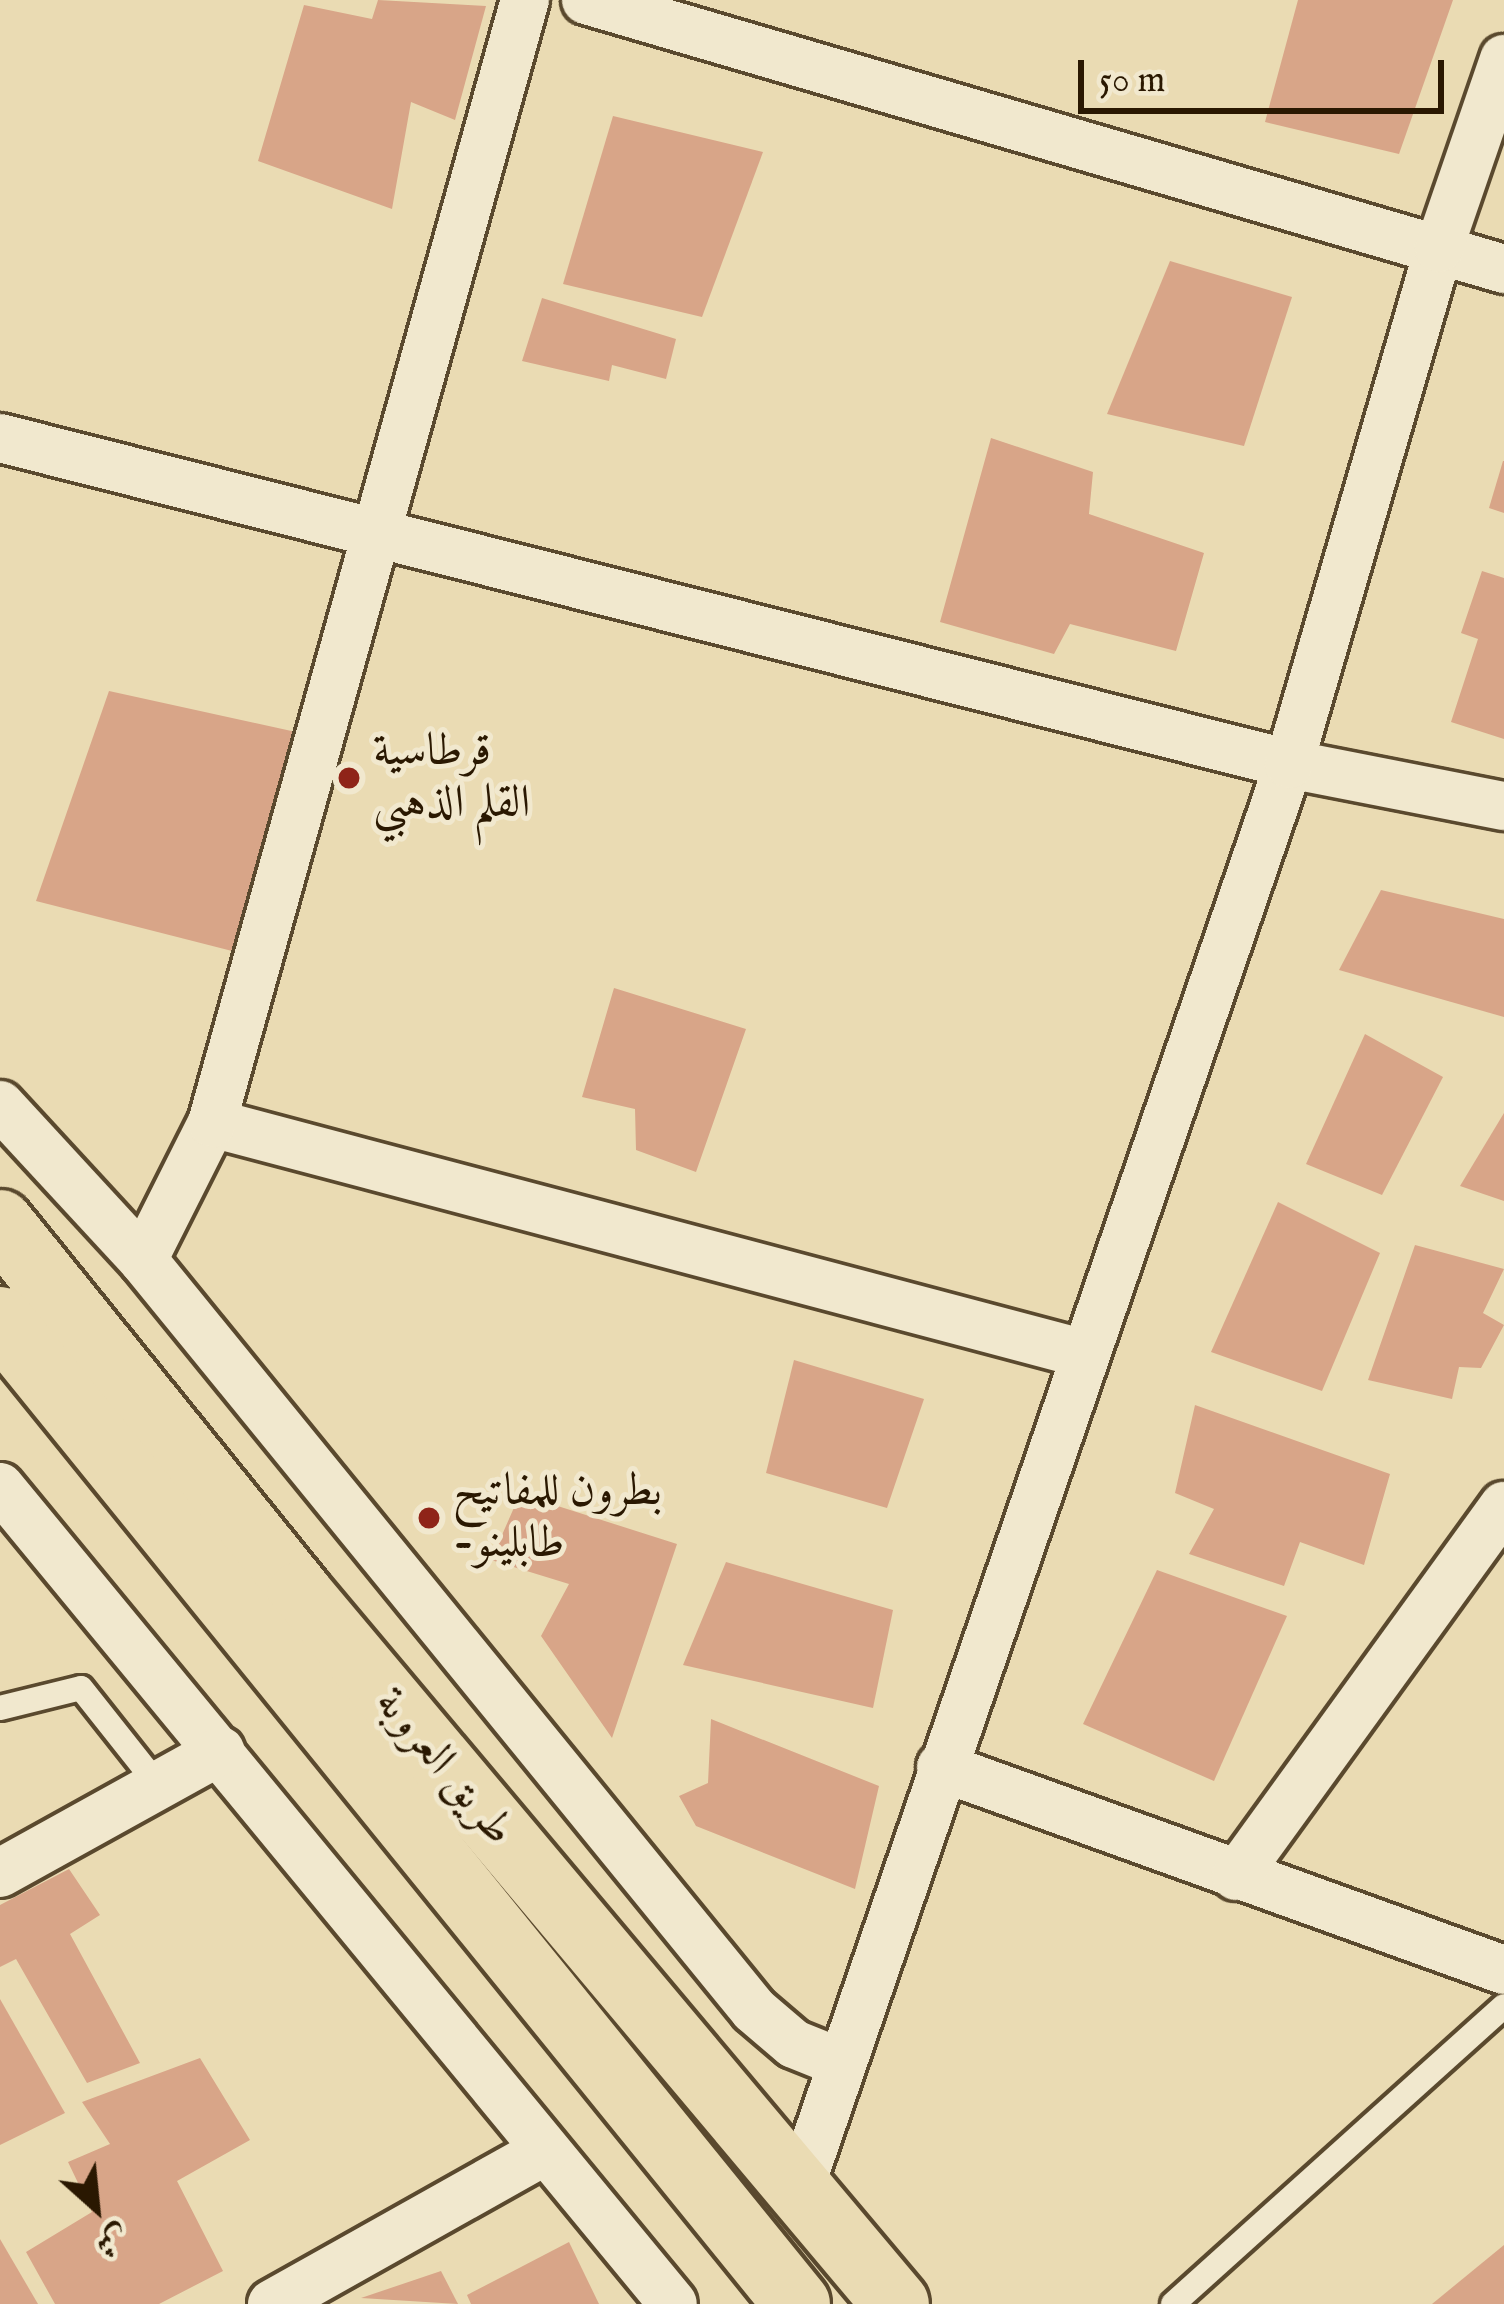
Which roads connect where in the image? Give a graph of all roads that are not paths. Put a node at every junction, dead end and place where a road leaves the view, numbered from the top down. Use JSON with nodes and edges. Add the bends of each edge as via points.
{"nodes":[{"id":1,"x":525,"y":0,"type":"edge"},
{"id":2,"x":586,"y":0,"type":"edge"},
{"id":3,"x":736,"y":20,"type":"edge"},
{"id":4,"x":1504,"y":59,"type":"edge"},
{"id":5,"x":1439,"y":248,"type":"junction"},
{"id":6,"x":1504,"y":268,"type":"edge"},
{"id":7,"x":0,"y":438,"type":"edge"},
{"id":8,"x":380,"y":531,"type":"junction"},
{"id":9,"x":1289,"y":764,"type":"junction"},
{"id":10,"x":1504,"y":806,"type":"edge"},
{"id":11,"x":0,"y":1105,"type":"edge"},
{"id":12,"x":212,"y":1123,"type":"junction"},
{"id":13,"x":0,"y":1223,"type":"edge"},
{"id":14,"x":143,"y":1260,"type":"junction"},
{"id":15,"x":0,"y":1320,"type":"edge"},
{"id":16,"x":1081,"y":1353,"type":"junction"},
{"id":17,"x":0,"y":1487,"type":"edge"},
{"id":18,"x":1504,"y":1506,"type":"edge"},
{"id":19,"x":0,"y":1708,"type":"edge"},
{"id":20,"x":220,"y":1751,"type":"junction"},
{"id":21,"x":941,"y":1767,"type":"junction"},
{"id":22,"x":158,"y":1785,"type":"junction"},
{"id":23,"x":0,"y":1873,"type":"edge"},
{"id":24,"x":1236,"y":1876,"type":"junction"},
{"id":25,"x":1504,"y":1970,"type":"edge"},
{"id":26,"x":1504,"y":2006,"type":"edge"},
{"id":27,"x":841,"y":2063,"type":"junction"},
{"id":28,"x":544,"y":2151,"type":"junction"},
{"id":29,"x":799,"y":2190,"type":"junction"},
{"id":30,"x":272,"y":2304,"type":"edge"},
{"id":31,"x":673,"y":2304,"type":"edge"},
{"id":32,"x":797,"y":2304,"type":"edge"},
{"id":33,"x":896,"y":2304,"type":"edge"},
{"id":34,"x":1173,"y":2304,"type":"edge"}],
"edges":[{"from":1,"to":8,"type":"street"},
{"from":2,"to":3,"type":"street"},
{"from":3,"to":5,"type":"street"},
{"from":4,"to":5,"type":"street"},
{"from":5,"to":6,"type":"street"},
{"from":5,"to":9,"type":"street"},
{"from":7,"to":8,"type":"street"},
{"from":8,"to":9,"type":"street"},
{"from":8,"to":12,"type":"street"},
{"from":9,"to":10,"type":"street"},
{"from":9,"to":16,"type":"street"},
{"from":11,"to":14,"type":"street"},
{"from":12,"to":14,"type":"street"},
{"from":12,"to":16,"type":"street"},
{"from":13,"to":29,"type":"highway","name":"طريق العروبة"},
{"from":14,"to":27,"type":"street","via":[[754,2011],[794,2044]]},
{"from":15,"to":32,"type":"highway","name":"طريق العروبة"},
{"from":16,"to":21,"type":"street"},
{"from":17,"to":20,"type":"street"},
{"from":18,"to":24,"type":"street"},
{"from":19,"to":22,"type":"lane","via":[[81,1688]]},
{"from":20,"to":22,"type":"street"},
{"from":20,"to":28,"type":"street"},
{"from":21,"to":24,"type":"street"},
{"from":21,"to":27,"type":"street"},
{"from":22,"to":23,"type":"street"},
{"from":24,"to":25,"type":"street"},
{"from":26,"to":34,"type":"lane"},
{"from":27,"to":29,"type":"street"},
{"from":28,"to":30,"type":"street"},
{"from":28,"to":31,"type":"street"},
{"from":29,"to":33,"type":"highway","name":"طريق العروبة"}]}
